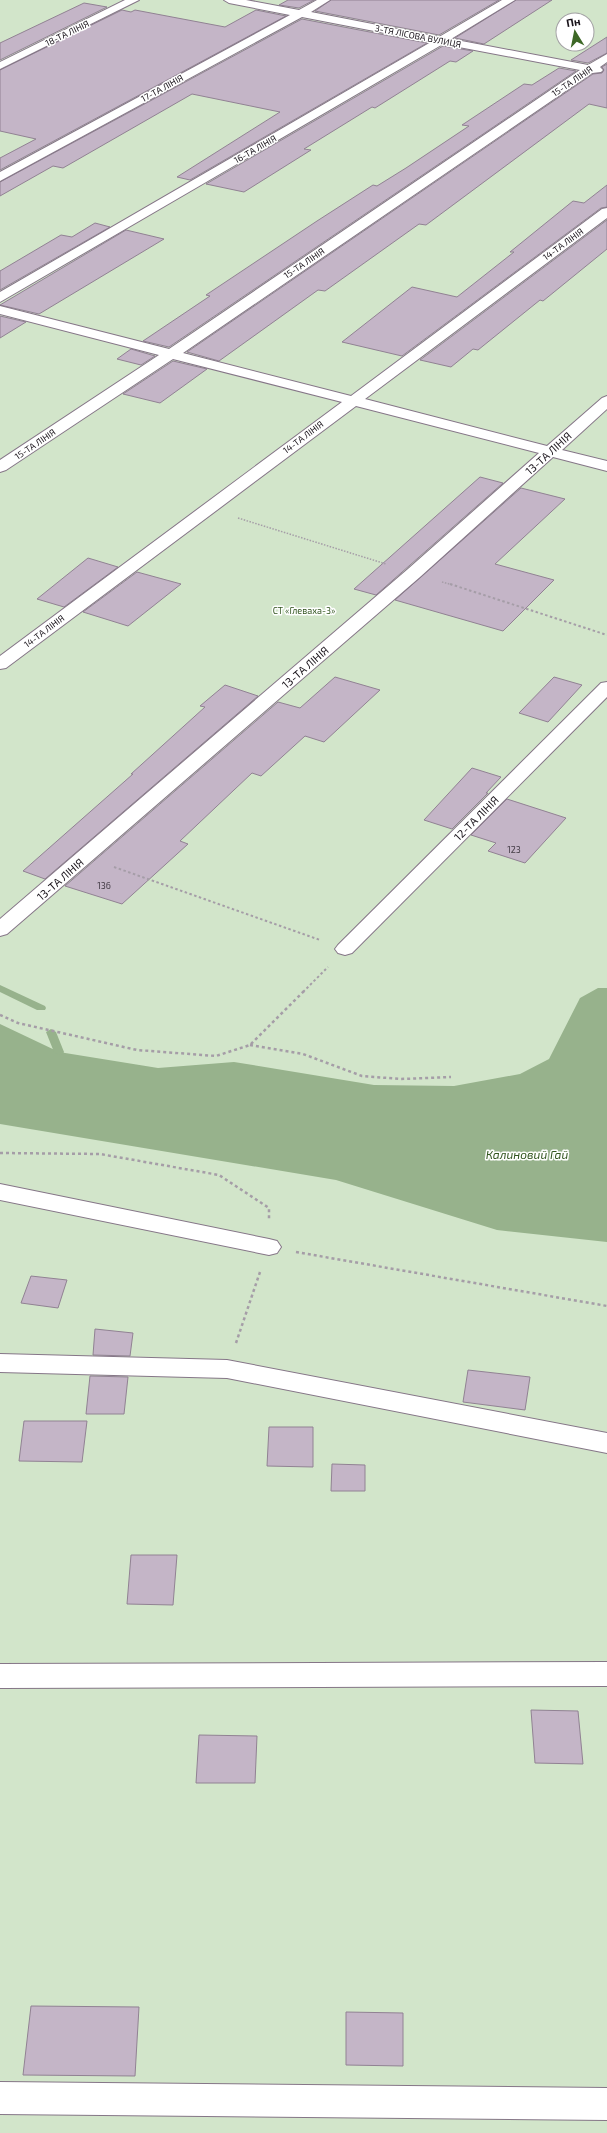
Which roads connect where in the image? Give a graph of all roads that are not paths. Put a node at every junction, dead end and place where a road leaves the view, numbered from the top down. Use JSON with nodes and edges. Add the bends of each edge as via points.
{"nodes":[{"id":1,"x":134,"y":0,"type":"edge"},
{"id":2,"x":229,"y":0,"type":"edge"},
{"id":3,"x":325,"y":0,"type":"edge"},
{"id":4,"x":510,"y":0,"type":"edge"},
{"id":5,"x":300,"y":13,"type":"junction"},
{"id":6,"x":443,"y":41,"type":"junction"},
{"id":7,"x":607,"y":57,"type":"edge"},
{"id":8,"x":0,"y":66,"type":"edge"},
{"id":9,"x":590,"y":69,"type":"junction"},
{"id":10,"x":607,"y":72,"type":"edge"},
{"id":11,"x":0,"y":177,"type":"edge"},
{"id":12,"x":607,"y":212,"type":"edge"},
{"id":13,"x":0,"y":298,"type":"edge"},
{"id":14,"x":0,"y":310,"type":"edge"},
{"id":15,"x":171,"y":354,"type":"junction"},
{"id":16,"x":352,"y":400,"type":"junction"},
{"id":17,"x":607,"y":401,"type":"edge"},
{"id":18,"x":549,"y":451,"type":"junction"},
{"id":19,"x":607,"y":466,"type":"edge"},
{"id":20,"x":0,"y":467,"type":"edge"},
{"id":21,"x":0,"y":664,"type":"edge"},
{"id":22,"x":607,"y":687,"type":"edge"},
{"id":23,"x":0,"y":930,"type":"edge"},
{"id":24,"x":345,"y":949,"type":"road end"},
{"id":25,"x":0,"y":1192,"type":"edge"},
{"id":26,"x":269,"y":1247,"type":"road end"},
{"id":27,"x":0,"y":1363,"type":"edge"},
{"id":28,"x":607,"y":1443,"type":"edge"},
{"id":29,"x":607,"y":1674,"type":"edge"},
{"id":30,"x":0,"y":1676,"type":"edge"},
{"id":31,"x":0,"y":2098,"type":"edge"},
{"id":32,"x":607,"y":2104,"type":"edge"}],
"edges":[{"from":1,"to":8,"type":"street","name":"18-ТА ЛІНІЯ"},
{"from":2,"to":5,"type":"street","name":"3-ТЯ ЛІСОВА ВУЛИЦЯ"},
{"from":3,"to":5,"type":"street","name":"17-ТА ЛІНІЯ"},
{"from":4,"to":6,"type":"street","name":"16-ТА ЛІНІЯ"},
{"from":5,"to":6,"type":"street","name":"3-ТЯ ЛІСОВА ВУЛИЦЯ"},
{"from":5,"to":11,"type":"street","name":"17-ТА ЛІНІЯ"},
{"from":6,"to":9,"type":"street","name":"3-ТЯ ЛІСОВА ВУЛИЦЯ"},
{"from":6,"to":13,"type":"street","name":"16-ТА ЛІНІЯ"},
{"from":7,"to":9,"type":"street","name":"15-ТА ЛІНІЯ"},
{"from":9,"to":10,"type":"street","name":"3-ТЯ ЛІСОВА ВУЛИЦЯ"},
{"from":9,"to":15,"type":"street","name":"15-ТА ЛІНІЯ"},
{"from":12,"to":16,"type":"street","name":"14-ТА ЛІНІЯ"},
{"from":14,"to":15,"type":"street"},
{"from":15,"to":16,"type":"street"},
{"from":15,"to":20,"type":"street","name":"15-ТА ЛІНІЯ"},
{"from":16,"to":18,"type":"street"},
{"from":16,"to":21,"type":"street","name":"14-ТА ЛІНІЯ"},
{"from":17,"to":18,"type":"street","name":"13-ТА ЛІНІЯ"},
{"from":18,"to":19,"type":"street"},
{"from":18,"to":23,"type":"street","name":"13-ТА ЛІНІЯ","via":[[414,573]]},
{"from":22,"to":24,"type":"street","name":"12-ТА ЛІНІЯ"},
{"from":25,"to":26,"type":"street"},
{"from":27,"to":28,"type":"street","via":[[227,1369]]},
{"from":29,"to":30,"type":"street"},
{"from":31,"to":32,"type":"street"}]}
